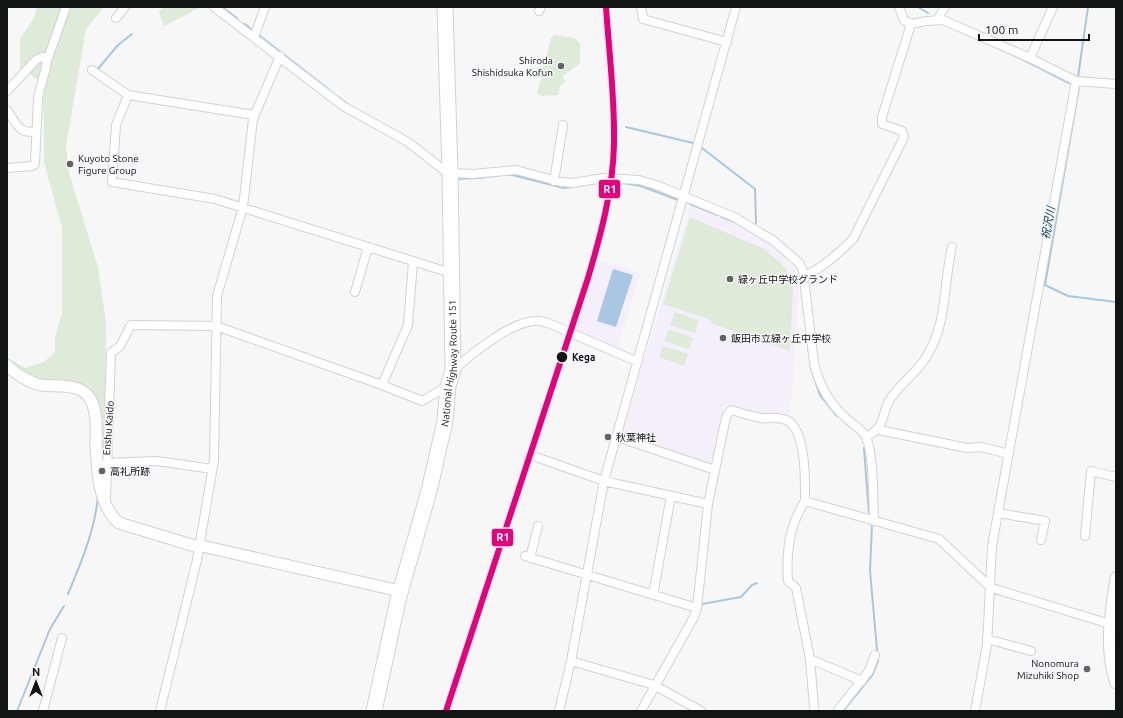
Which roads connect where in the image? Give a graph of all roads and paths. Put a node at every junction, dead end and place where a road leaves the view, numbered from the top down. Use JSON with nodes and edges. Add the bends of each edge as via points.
{"nodes":[{"id":1,"x":66,"y":7,"type":"edge"},
{"id":2,"x":125,"y":7,"type":"edge"},
{"id":3,"x":214,"y":7,"type":"edge"},
{"id":4,"x":265,"y":7,"type":"edge"},
{"id":5,"x":445,"y":7,"type":"edge"},
{"id":6,"x":641,"y":7,"type":"edge"},
{"id":7,"x":736,"y":7,"type":"edge"},
{"id":8,"x":899,"y":7,"type":"edge"},
{"id":9,"x":946,"y":7,"type":"edge"},
{"id":10,"x":1052,"y":7,"type":"edge"},
{"id":11,"x":116,"y":18,"type":"dead end"},
{"id":12,"x":937,"y":20,"type":"junction"},
{"id":13,"x":912,"y":24,"type":"junction"},
{"id":14,"x":254,"y":37,"type":"junction"},
{"id":15,"x":727,"y":42,"type":"junction"},
{"id":16,"x":280,"y":56,"type":"junction"},
{"id":17,"x":1030,"y":58,"type":"junction"},
{"id":18,"x":47,"y":61,"type":"junction"},
{"id":19,"x":92,"y":70,"type":"dead end"},
{"id":20,"x":1076,"y":80,"type":"junction"},
{"id":21,"x":1116,"y":84,"type":"edge"},
{"id":22,"x":7,"y":91,"type":"edge"},
{"id":23,"x":128,"y":95,"type":"junction"},
{"id":24,"x":7,"y":110,"type":"edge"},
{"id":25,"x":254,"y":115,"type":"junction"},
{"id":26,"x":564,"y":125,"type":"dead end"},
{"id":27,"x":36,"y":131,"type":"junction"},
{"id":28,"x":7,"y":168,"type":"edge"},
{"id":29,"x":450,"y":173,"type":"junction"},
{"id":30,"x":554,"y":181,"type":"junction"},
{"id":31,"x":683,"y":198,"type":"junction"},
{"id":32,"x":243,"y":207,"type":"junction"},
{"id":33,"x":368,"y":247,"type":"junction"},
{"id":34,"x":952,"y":247,"type":"dead end"},
{"id":35,"x":413,"y":262,"type":"junction"},
{"id":36,"x":451,"y":273,"type":"junction"},
{"id":37,"x":804,"y":276,"type":"junction"},
{"id":38,"x":355,"y":292,"type":"dead end"},
{"id":39,"x":216,"y":326,"type":"junction"},
{"id":40,"x":638,"y":362,"type":"junction"},
{"id":41,"x":7,"y":365,"type":"edge"},
{"id":42,"x":453,"y":370,"type":"junction"},
{"id":43,"x":382,"y":385,"type":"junction"},
{"id":44,"x":448,"y":386,"type":"junction"},
{"id":45,"x":878,"y":430,"type":"junction"},
{"id":46,"x":618,"y":437,"type":"junction"},
{"id":47,"x":866,"y":437,"type":"junction"},
{"id":48,"x":1009,"y":454,"type":"junction"},
{"id":49,"x":536,"y":457,"type":"dead end"},
{"id":50,"x":106,"y":463,"type":"junction"},
{"id":51,"x":212,"y":469,"type":"junction"},
{"id":52,"x":715,"y":470,"type":"junction"},
{"id":53,"x":1116,"y":477,"type":"edge"},
{"id":54,"x":604,"y":481,"type":"junction"},
{"id":55,"x":671,"y":496,"type":"junction"},
{"id":56,"x":805,"y":500,"type":"junction"},
{"id":57,"x":106,"y":503,"type":"junction"},
{"id":58,"x":708,"y":504,"type":"junction"},
{"id":59,"x":998,"y":514,"type":"junction"},
{"id":60,"x":874,"y":520,"type":"junction"},
{"id":61,"x":538,"y":526,"type":"dead end"},
{"id":62,"x":1085,"y":536,"type":"dead end"},
{"id":63,"x":1041,"y":540,"type":"dead end"},
{"id":64,"x":198,"y":547,"type":"junction"},
{"id":65,"x":586,"y":576,"type":"junction"},
{"id":66,"x":1116,"y":578,"type":"edge"},
{"id":67,"x":989,"y":586,"type":"junction"},
{"id":68,"x":400,"y":591,"type":"junction"},
{"id":69,"x":654,"y":596,"type":"junction"},
{"id":70,"x":697,"y":608,"type":"junction"},
{"id":71,"x":1110,"y":624,"type":"junction"},
{"id":72,"x":62,"y":638,"type":"dead end"},
{"id":73,"x":987,"y":639,"type":"junction"},
{"id":74,"x":1031,"y":651,"type":"dead end"},
{"id":75,"x":875,"y":655,"type":"dead end"},
{"id":76,"x":810,"y":659,"type":"junction"},
{"id":77,"x":571,"y":661,"type":"junction"},
{"id":78,"x":1113,"y":664,"type":"edge"},
{"id":79,"x":862,"y":681,"type":"junction"},
{"id":80,"x":1116,"y":683,"type":"edge"},
{"id":81,"x":654,"y":685,"type":"junction"},
{"id":82,"x":814,"y":707,"type":"dead end"},
{"id":83,"x":838,"y":710,"type":"edge"},
{"id":84,"x":43,"y":711,"type":"edge"},
{"id":85,"x":160,"y":711,"type":"edge"},
{"id":86,"x":374,"y":711,"type":"edge"},
{"id":87,"x":559,"y":711,"type":"edge"},
{"id":88,"x":641,"y":711,"type":"edge"},
{"id":89,"x":701,"y":711,"type":"edge"},
{"id":90,"x":975,"y":711,"type":"edge"}],
"edges":[{"from":1,"to":18,"type":"street"},
{"from":2,"to":11,"type":"street"},
{"from":3,"to":14,"type":"street"},
{"from":4,"to":14,"type":"street"},
{"from":5,"to":29,"type":"highway","name":"National Highway Route 151"},
{"from":6,"to":15,"type":"street","via":[[643,19]]},
{"from":7,"to":15,"type":"street"},
{"from":8,"to":13,"type":"street","via":[[904,20]]},
{"from":9,"to":12,"type":"street"},
{"from":10,"to":17,"type":"street"},
{"from":12,"to":13,"type":"street"},
{"from":12,"to":17,"type":"street","via":[[955,24]]},
{"from":13,"to":37,"type":"street","via":[[882,117],[882,124],[902,131],[904,137],[853,239],[842,250]]},
{"from":14,"to":16,"type":"street"},
{"from":15,"to":31,"type":"street"},
{"from":16,"to":25,"type":"street"},
{"from":16,"to":29,"type":"street","via":[[343,106],[408,142]]},
{"from":17,"to":20,"type":"street"},
{"from":18,"to":22,"type":"street","via":[[42,57],[36,60]]},
{"from":18,"to":27,"type":"street","via":[[39,88]]},
{"from":19,"to":23,"type":"street"},
{"from":20,"to":21,"type":"street"},
{"from":20,"to":48,"type":"street"},
{"from":23,"to":25,"type":"street"},
{"from":23,"to":32,"type":"street","via":[[116,125],[112,182],[215,199]]},
{"from":24,"to":27,"type":"street","via":[[20,129],[26,132]]},
{"from":25,"to":32,"type":"street"},
{"from":26,"to":30,"type":"street"},
{"from":27,"to":28,"type":"street","via":[[35,164]]},
{"from":29,"to":30,"type":"street","via":[[484,173],[506,169]]},
{"from":29,"to":36,"type":"highway","name":"National Highway Route 151"},
{"from":30,"to":31,"type":"street","via":[[572,183],[604,178],[639,180],[659,186]]},
{"from":31,"to":37,"type":"street","via":[[734,218],[774,241],[800,264]]},
{"from":31,"to":40,"type":"street"},
{"from":32,"to":33,"type":"street"},
{"from":32,"to":39,"type":"street","via":[[217,296]]},
{"from":33,"to":35,"type":"street"},
{"from":33,"to":38,"type":"street"},
{"from":34,"to":45,"type":"street","via":[[944,311],[935,341],[919,367],[891,398]]},
{"from":35,"to":36,"type":"street"},
{"from":35,"to":43,"type":"street","via":[[408,325]]},
{"from":36,"to":42,"type":"highway","name":"National Highway Route 151"},
{"from":37,"to":47,"type":"street","via":[[817,377],[832,404]]},
{"from":39,"to":43,"type":"street"},
{"from":39,"to":50,"type":"street","name":"Enshu Kaido","via":[[131,325],[120,346],[111,353]]},
{"from":39,"to":51,"type":"street"},
{"from":40,"to":42,"type":"street","via":[[536,320],[502,334],[479,348]]},
{"from":40,"to":46,"type":"street"},
{"from":41,"to":57,"type":"street","via":[[11,370],[35,383],[80,389],[90,399],[95,412],[98,465]]},
{"from":42,"to":44,"type":"highway","name":"National Highway Route 151"},
{"from":43,"to":44,"type":"street","via":[[422,401]]},
{"from":44,"to":68,"type":"highway","name":"National Highway Route 151","via":[[445,421],[429,491]]},
{"from":45,"to":47,"type":"street"},
{"from":45,"to":48,"type":"street"},
{"from":46,"to":52,"type":"street"},
{"from":46,"to":54,"type":"street"},
{"from":47,"to":60,"type":"street","via":[[870,457]]},
{"from":48,"to":59,"type":"street"},
{"from":49,"to":54,"type":"street"},
{"from":50,"to":51,"type":"street","via":[[158,461]]},
{"from":50,"to":57,"type":"street","name":"Enshu Kaido"},
{"from":51,"to":64,"type":"street"},
{"from":52,"to":56,"type":"street","via":[[725,422],[731,410],[760,418],[783,419],[789,422],[803,448]]},
{"from":52,"to":58,"type":"street"},
{"from":53,"to":62,"type":"street","via":[[1091,471]]},
{"from":54,"to":55,"type":"street"},
{"from":54,"to":65,"type":"street"},
{"from":55,"to":58,"type":"street"},
{"from":55,"to":69,"type":"street"},
{"from":56,"to":60,"type":"street"},
{"from":56,"to":76,"type":"street","via":[[790,534],[788,581],[796,588]]},
{"from":57,"to":64,"type":"street","via":[[112,516],[119,523]]},
{"from":58,"to":70,"type":"street"},
{"from":59,"to":63,"type":"street","via":[[1045,521]]},
{"from":59,"to":67,"type":"street"},
{"from":60,"to":67,"type":"street","via":[[939,539]]},
{"from":61,"to":65,"type":"street","via":[[528,557]]},
{"from":64,"to":68,"type":"street"},
{"from":64,"to":85,"type":"street","via":[[178,644],[170,666]]},
{"from":65,"to":69,"type":"street"},
{"from":65,"to":77,"type":"street"},
{"from":66,"to":71,"type":"street"},
{"from":67,"to":71,"type":"street"},
{"from":67,"to":73,"type":"street"},
{"from":68,"to":86,"type":"highway","name":"National Highway Route 151"},
{"from":69,"to":70,"type":"street"},
{"from":70,"to":81,"type":"street","via":[[691,623]]},
{"from":71,"to":78,"type":"street","via":[[1109,650]]},
{"from":72,"to":84,"type":"street"},
{"from":73,"to":74,"type":"street"},
{"from":73,"to":90,"type":"street"},
{"from":75,"to":79,"type":"street"},
{"from":76,"to":79,"type":"street"},
{"from":76,"to":82,"type":"street"},
{"from":77,"to":81,"type":"street"},
{"from":77,"to":87,"type":"street"},
{"from":78,"to":80,"type":"street"},
{"from":79,"to":83,"type":"street"},
{"from":81,"to":88,"type":"street"},
{"from":81,"to":89,"type":"street"}]}
